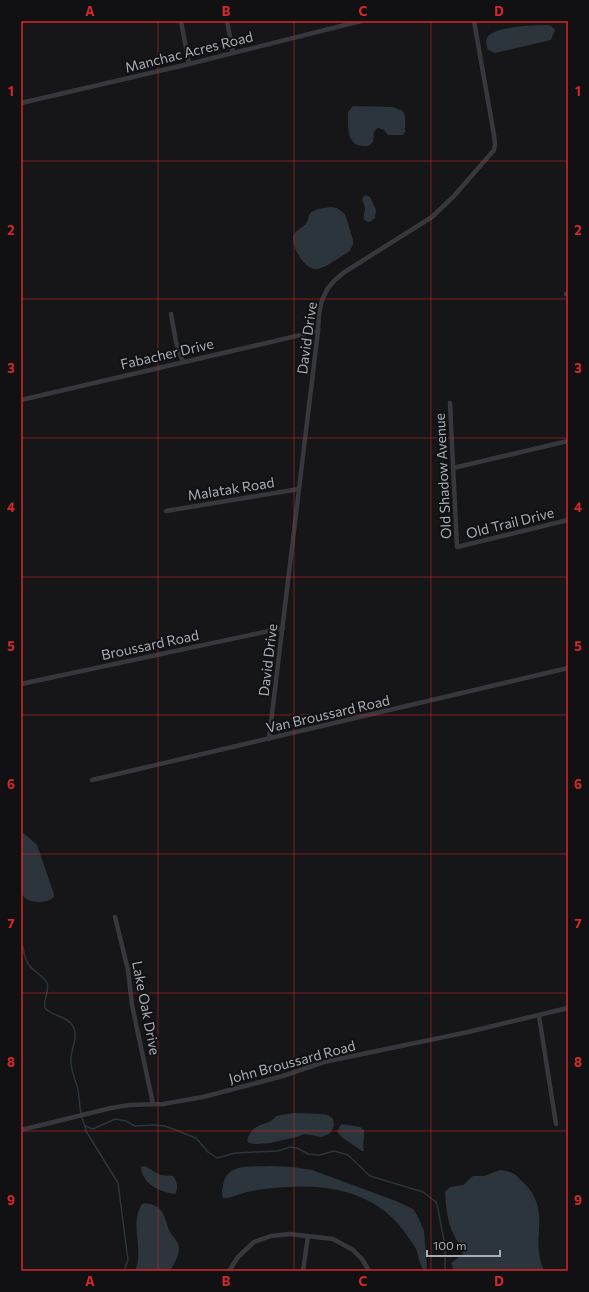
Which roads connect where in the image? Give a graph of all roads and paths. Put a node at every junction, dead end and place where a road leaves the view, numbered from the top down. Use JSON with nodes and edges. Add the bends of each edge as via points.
{"nodes":[{"id":1,"x":181,"y":21,"type":"edge"},
{"id":2,"x":227,"y":21,"type":"edge"},
{"id":3,"x":361,"y":21,"type":"edge"},
{"id":4,"x":474,"y":21,"type":"edge"},
{"id":5,"x":233,"y":53,"type":"junction"},
{"id":6,"x":189,"y":64,"type":"junction"},
{"id":7,"x":21,"y":103,"type":"edge"},
{"id":8,"x":171,"y":314,"type":"dead end"},
{"id":9,"x":318,"y":331,"type":"junction"},
{"id":10,"x":183,"y":362,"type":"junction"},
{"id":11,"x":21,"y":400,"type":"edge"},
{"id":12,"x":450,"y":403,"type":"dead end"},
{"id":13,"x":568,"y":441,"type":"edge"},
{"id":14,"x":453,"y":468,"type":"junction"},
{"id":15,"x":300,"y":489,"type":"junction"},
{"id":16,"x":166,"y":511,"type":"dead end"},
{"id":17,"x":568,"y":520,"type":"edge"},
{"id":18,"x":457,"y":547,"type":"joint"},
{"id":19,"x":283,"y":628,"type":"junction"},
{"id":20,"x":568,"y":668,"type":"edge"},
{"id":21,"x":21,"y":684,"type":"edge"},
{"id":22,"x":269,"y":739,"type":"junction"},
{"id":23,"x":92,"y":780,"type":"dead end"},
{"id":24,"x":115,"y":917,"type":"dead end"},
{"id":25,"x":568,"y":1008,"type":"edge"},
{"id":26,"x":538,"y":1016,"type":"junction"},
{"id":27,"x":153,"y":1104,"type":"junction"},
{"id":28,"x":556,"y":1124,"type":"dead end"},
{"id":29,"x":21,"y":1130,"type":"edge"},
{"id":30,"x":308,"y":1236,"type":"junction"},
{"id":31,"x":229,"y":1271,"type":"edge"},
{"id":32,"x":303,"y":1271,"type":"edge"},
{"id":33,"x":369,"y":1271,"type":"edge"}],
"edges":[{"from":1,"to":6,"type":"street"},
{"from":2,"to":5,"type":"street"},
{"from":3,"to":5,"type":"street","name":"Manchac Acres Road"},
{"from":4,"to":9,"type":"street","name":"David Drive","via":[[494,134],[494,150],[432,217],[334,281],[322,300]]},
{"from":5,"to":6,"type":"street","name":"Manchac Acres Road"},
{"from":6,"to":7,"type":"street","name":"Manchac Acres Road"},
{"from":8,"to":10,"type":"street"},
{"from":9,"to":10,"type":"street","name":"Fabacher Drive"},
{"from":9,"to":15,"type":"street","name":"David Drive"},
{"from":10,"to":11,"type":"street","name":"Fabacher Drive"},
{"from":12,"to":14,"type":"street","name":"Old Shadow Avenue"},
{"from":13,"to":14,"type":"street"},
{"from":14,"to":18,"type":"street","name":"Old Shadow Avenue"},
{"from":15,"to":16,"type":"street","name":"Malatak Road"},
{"from":15,"to":19,"type":"street","name":"David Drive"},
{"from":17,"to":18,"type":"street","name":"Old Trail Drive"},
{"from":19,"to":21,"type":"street","name":"Broussard Road"},
{"from":19,"to":22,"type":"street","name":"David Drive"},
{"from":20,"to":22,"type":"street","name":"Van Broussard Road"},
{"from":22,"to":23,"type":"street","name":"Van Broussard Road"},
{"from":24,"to":27,"type":"street","name":"Lake Oak Drive","via":[[128,970],[132,1005]]},
{"from":25,"to":26,"type":"street","name":"John Broussard Road"},
{"from":26,"to":27,"type":"street","name":"John Broussard Road","via":[[324,1062],[203,1097]]},
{"from":26,"to":28,"type":"street"},
{"from":27,"to":29,"type":"street","name":"John Broussard Road","via":[[89,1113]]},
{"from":30,"to":31,"type":"street","via":[[270,1236],[254,1242],[238,1257]]},
{"from":30,"to":32,"type":"street"},
{"from":30,"to":33,"type":"street","via":[[332,1239],[348,1247],[362,1259]]}]}
